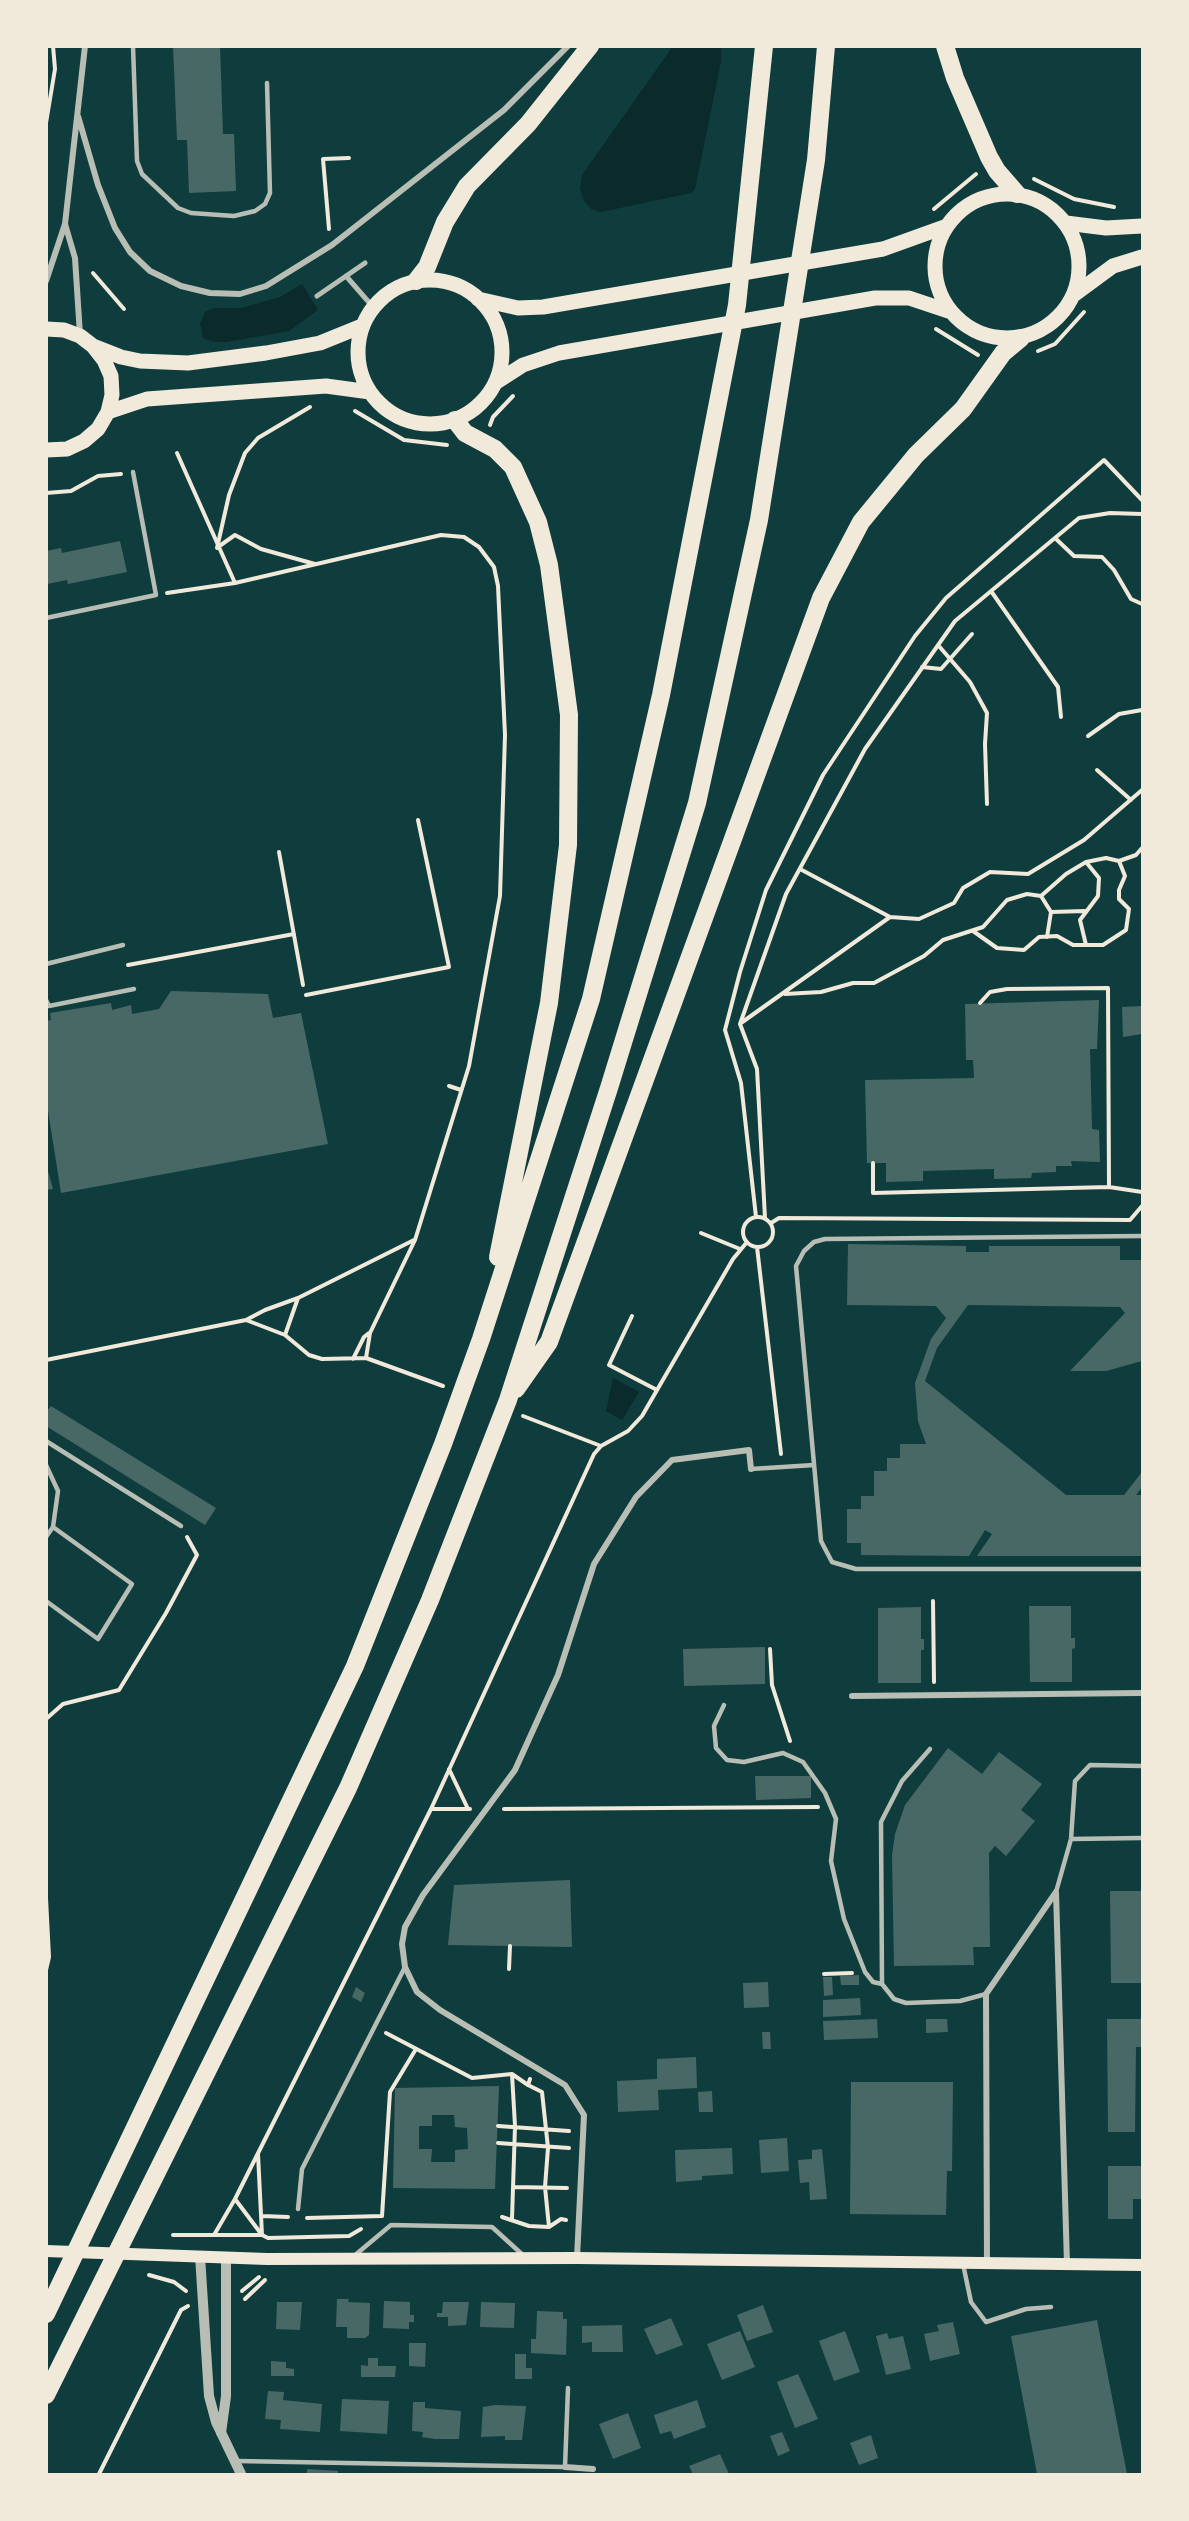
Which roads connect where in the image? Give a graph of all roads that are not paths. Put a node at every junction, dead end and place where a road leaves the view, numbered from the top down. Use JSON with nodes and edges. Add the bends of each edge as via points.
{"nodes":[{"id":1,"x":83,"y":46,"type":"edge"},
{"id":2,"x":133,"y":46,"type":"edge"},
{"id":3,"x":568,"y":46,"type":"edge"},
{"id":4,"x":590,"y":46,"type":"edge"},
{"id":5,"x":764,"y":46,"type":"edge"},
{"id":6,"x":826,"y":46,"type":"edge"},
{"id":7,"x":945,"y":46,"type":"edge"},
{"id":8,"x":267,"y":83,"type":"dead end"},
{"id":9,"x":78,"y":116,"type":"junction"},
{"id":10,"x":1017,"y":194,"type":"junction"},
{"id":11,"x":1066,"y":223,"type":"junction"},
{"id":12,"x":65,"y":224,"type":"junction"},
{"id":13,"x":947,"y":226,"type":"junction"},
{"id":14,"x":1143,"y":226,"type":"edge"},
{"id":15,"x":1143,"y":257,"type":"edge"},
{"id":16,"x":364,"y":263,"type":"dead end"},
{"id":17,"x":346,"y":276,"type":"junction"},
{"id":18,"x":46,"y":281,"type":"edge"},
{"id":19,"x":416,"y":281,"type":"junction"},
{"id":20,"x":1075,"y":294,"type":"junction"},
{"id":21,"x":317,"y":296,"type":"dead end"},
{"id":22,"x":478,"y":299,"type":"junction"},
{"id":23,"x":373,"y":307,"type":"junction"},
{"id":24,"x":951,"y":312,"type":"junction"},
{"id":25,"x":363,"y":326,"type":"junction"},
{"id":26,"x":46,"y":329,"type":"edge"},
{"id":27,"x":80,"y":336,"type":"junction"},
{"id":28,"x":1021,"y":338,"type":"junction"},
{"id":29,"x":93,"y":345,"type":"junction"},
{"id":30,"x":495,"y":383,"type":"junction"},
{"id":31,"x":370,"y":392,"type":"junction"},
{"id":32,"x":108,"y":412,"type":"junction"},
{"id":33,"x":455,"y":420,"type":"junction"},
{"id":34,"x":46,"y":450,"type":"edge"},
{"id":35,"x":133,"y":472,"type":"road end"},
{"id":36,"x":46,"y":618,"type":"edge"},
{"id":37,"x":123,"y":945,"type":"dead end"},
{"id":38,"x":46,"y":964,"type":"edge"},
{"id":39,"x":134,"y":989,"type":"dead end"},
{"id":40,"x":46,"y":1000,"type":"edge"},
{"id":41,"x":1143,"y":1236,"type":"edge"},
{"id":42,"x":482,"y":1339,"type":"junction"},
{"id":43,"x":508,"y":1400,"type":"junction"},
{"id":44,"x":46,"y":1442,"type":"edge"},
{"id":45,"x":814,"y":1464,"type":"junction"},
{"id":46,"x":46,"y":1465,"type":"edge"},
{"id":47,"x":752,"y":1469,"type":"joint"},
{"id":48,"x":181,"y":1526,"type":"road end"},
{"id":49,"x":53,"y":1527,"type":"junction"},
{"id":50,"x":46,"y":1537,"type":"edge"},
{"id":51,"x":1143,"y":1569,"type":"edge"},
{"id":52,"x":46,"y":1601,"type":"edge"},
{"id":53,"x":1143,"y":1693,"type":"edge"},
{"id":54,"x":852,"y":1696,"type":"dead end"},
{"id":55,"x":724,"y":1705,"type":"dead end"},
{"id":56,"x":930,"y":1749,"type":"dead end"},
{"id":57,"x":1143,"y":1766,"type":"edge"},
{"id":58,"x":1143,"y":1838,"type":"edge"},
{"id":59,"x":1071,"y":1839,"type":"junction"},
{"id":60,"x":1056,"y":1892,"type":"junction"},
{"id":61,"x":405,"y":1967,"type":"junction"},
{"id":62,"x":882,"y":1984,"type":"junction"},
{"id":63,"x":986,"y":1994,"type":"junction"},
{"id":64,"x":298,"y":2209,"type":"dead end"},
{"id":65,"x":46,"y":2251,"type":"edge"},
{"id":66,"x":200,"y":2256,"type":"junction"},
{"id":67,"x":226,"y":2257,"type":"junction"},
{"id":68,"x":526,"y":2258,"type":"junction"},
{"id":69,"x":577,"y":2258,"type":"junction"},
{"id":70,"x":350,"y":2259,"type":"junction"},
{"id":71,"x":963,"y":2264,"type":"junction"},
{"id":72,"x":1067,"y":2264,"type":"junction"},
{"id":73,"x":987,"y":2265,"type":"junction"},
{"id":74,"x":1143,"y":2265,"type":"edge"},
{"id":75,"x":1051,"y":2307,"type":"dead end"},
{"id":76,"x":46,"y":2314,"type":"edge"},
{"id":77,"x":568,"y":2388,"type":"dead end"},
{"id":78,"x":46,"y":2395,"type":"edge"},
{"id":79,"x":221,"y":2433,"type":"junction"},
{"id":80,"x":234,"y":2461,"type":"junction"},
{"id":81,"x":565,"y":2467,"type":"junction"},
{"id":82,"x":593,"y":2469,"type":"dead end"},
{"id":83,"x":241,"y":2475,"type":"edge"}],
"edges":[{"from":1,"to":9,"type":"street"},
{"from":2,"to":8,"type":"lane","via":[[139,168],[178,208],[191,213],[234,216],[265,204],[270,193]]},
{"from":3,"to":9,"type":"street","via":[[504,110],[332,245],[266,286],[240,294],[210,293],[181,286],[150,271],[130,252],[115,228],[98,185]]},
{"from":4,"to":19,"type":"highway","via":[[528,124],[467,186],[445,222],[427,267]]},
{"from":5,"to":42,"type":"highway","via":[[737,305],[661,695],[591,999]]},
{"from":6,"to":43,"type":"highway","via":[[816,160],[759,520],[697,803]]},
{"from":7,"to":10,"type":"highway","via":[[989,157]]},
{"from":9,"to":12,"type":"street"},
{"from":10,"to":11,"type":"main road","via":[[1044,204]]},
{"from":10,"to":13,"type":"main road","via":[[977,200]]},
{"from":11,"to":14,"type":"main road","via":[[1106,228]]},
{"from":11,"to":20,"type":"main road","via":[[1080,258]]},
{"from":12,"to":18,"type":"street"},
{"from":12,"to":27,"type":"street","via":[[75,258]]},
{"from":13,"to":22,"type":"main road","via":[[883,249],[536,308],[502,306]]},
{"from":13,"to":24,"type":"main road","via":[[937,250],[935,276]]},
{"from":15,"to":20,"type":"main road","via":[[1113,266]]},
{"from":16,"to":17,"type":"street"},
{"from":17,"to":21,"type":"street"},
{"from":17,"to":23,"type":"street"},
{"from":19,"to":22,"type":"main road","via":[[442,281]]},
{"from":19,"to":23,"type":"main road","via":[[392,291]]},
{"from":20,"to":28,"type":"main road","via":[[1058,318],[1035,334]]},
{"from":22,"to":30,"type":"main road","via":[[499,332],[502,358]]},
{"from":23,"to":25,"type":"main road"},
{"from":24,"to":28,"type":"main road","via":[[982,334]]},
{"from":24,"to":30,"type":"main road","via":[[909,298],[875,298],[546,356]]},
{"from":25,"to":29,"type":"main road","via":[[320,343],[188,363],[140,361]]},
{"from":25,"to":31,"type":"main road","via":[[358,360]]},
{"from":26,"to":27,"type":"main road"},
{"from":27,"to":29,"type":"main road"},
{"from":28,"to":43,"type":"highway","via":[[1003,353],[963,409],[916,455],[861,522],[821,598],[549,1342]]},
{"from":29,"to":32,"type":"main road","via":[[111,376]]},
{"from":30,"to":33,"type":"main road","via":[[478,405]]},
{"from":31,"to":32,"type":"main road","via":[[326,386],[147,399]]},
{"from":31,"to":33,"type":"main road","via":[[389,412],[414,423]]},
{"from":32,"to":34,"type":"main road","via":[[98,429],[84,441]]},
{"from":33,"to":42,"type":"highway","via":[[465,433],[495,449],[513,467],[538,522],[549,565],[569,715],[568,845],[549,1003]]},
{"from":35,"to":36,"type":"lane","via":[[156,595]]},
{"from":37,"to":38,"type":"lane"},
{"from":39,"to":40,"type":"lane","via":[[49,1006]]},
{"from":41,"to":45,"type":"lane","via":[[814,1242],[798,1258],[796,1266]]},
{"from":42,"to":76,"type":"highway","via":[[355,1666]]},
{"from":43,"to":78,"type":"highway","via":[[430,1600],[348,1788]]},
{"from":44,"to":48,"type":"lane"},
{"from":45,"to":47,"type":"lane"},
{"from":45,"to":51,"type":"lane","via":[[821,1541],[832,1562],[855,1569]]},
{"from":46,"to":49,"type":"lane","via":[[58,1491]]},
{"from":47,"to":61,"type":"street","via":[[749,1450],[672,1460],[636,1497],[594,1564],[558,1675],[515,1770],[423,1895],[405,1927]]},
{"from":49,"to":50,"type":"lane"},
{"from":49,"to":52,"type":"lane","via":[[132,1584],[98,1639]]},
{"from":53,"to":54,"type":"street"},
{"from":55,"to":62,"type":"lane","via":[[714,1726],[716,1748],[727,1760],[744,1762],[783,1753],[803,1762],[825,1793],[836,1819],[831,1861],[844,1919],[865,1972],[873,1982]]},
{"from":56,"to":62,"type":"lane","via":[[902,1782],[881,1822]]},
{"from":57,"to":59,"type":"lane","via":[[1090,1765],[1075,1781]]},
{"from":58,"to":59,"type":"lane"},
{"from":59,"to":60,"type":"lane"},
{"from":60,"to":63,"type":"street"},
{"from":60,"to":72,"type":"street"},
{"from":61,"to":64,"type":"lane","via":[[302,2169]]},
{"from":61,"to":69,"type":"street","via":[[417,1992],[565,2085],[584,2115]]},
{"from":62,"to":63,"type":"lane","via":[[894,1999],[906,2003],[960,2001]]},
{"from":63,"to":73,"type":"street"},
{"from":65,"to":66,"type":"main road"},
{"from":66,"to":67,"type":"main road"},
{"from":66,"to":79,"type":"street","via":[[209,2396]]},
{"from":67,"to":70,"type":"main road"},
{"from":67,"to":79,"type":"street","via":[[226,2396]]},
{"from":68,"to":69,"type":"main road"},
{"from":68,"to":70,"type":"main road"},
{"from":68,"to":70,"type":"lane","via":[[492,2228],[391,2225]]},
{"from":69,"to":71,"type":"main road"},
{"from":71,"to":73,"type":"main road"},
{"from":71,"to":75,"type":"lane","via":[[971,2302],[986,2322],[1026,2309]]},
{"from":72,"to":73,"type":"main road"},
{"from":72,"to":74,"type":"main road"},
{"from":77,"to":81,"type":"lane"},
{"from":79,"to":80,"type":"street"},
{"from":80,"to":81,"type":"lane"},
{"from":80,"to":83,"type":"street"},
{"from":81,"to":82,"type":"street"}]}
